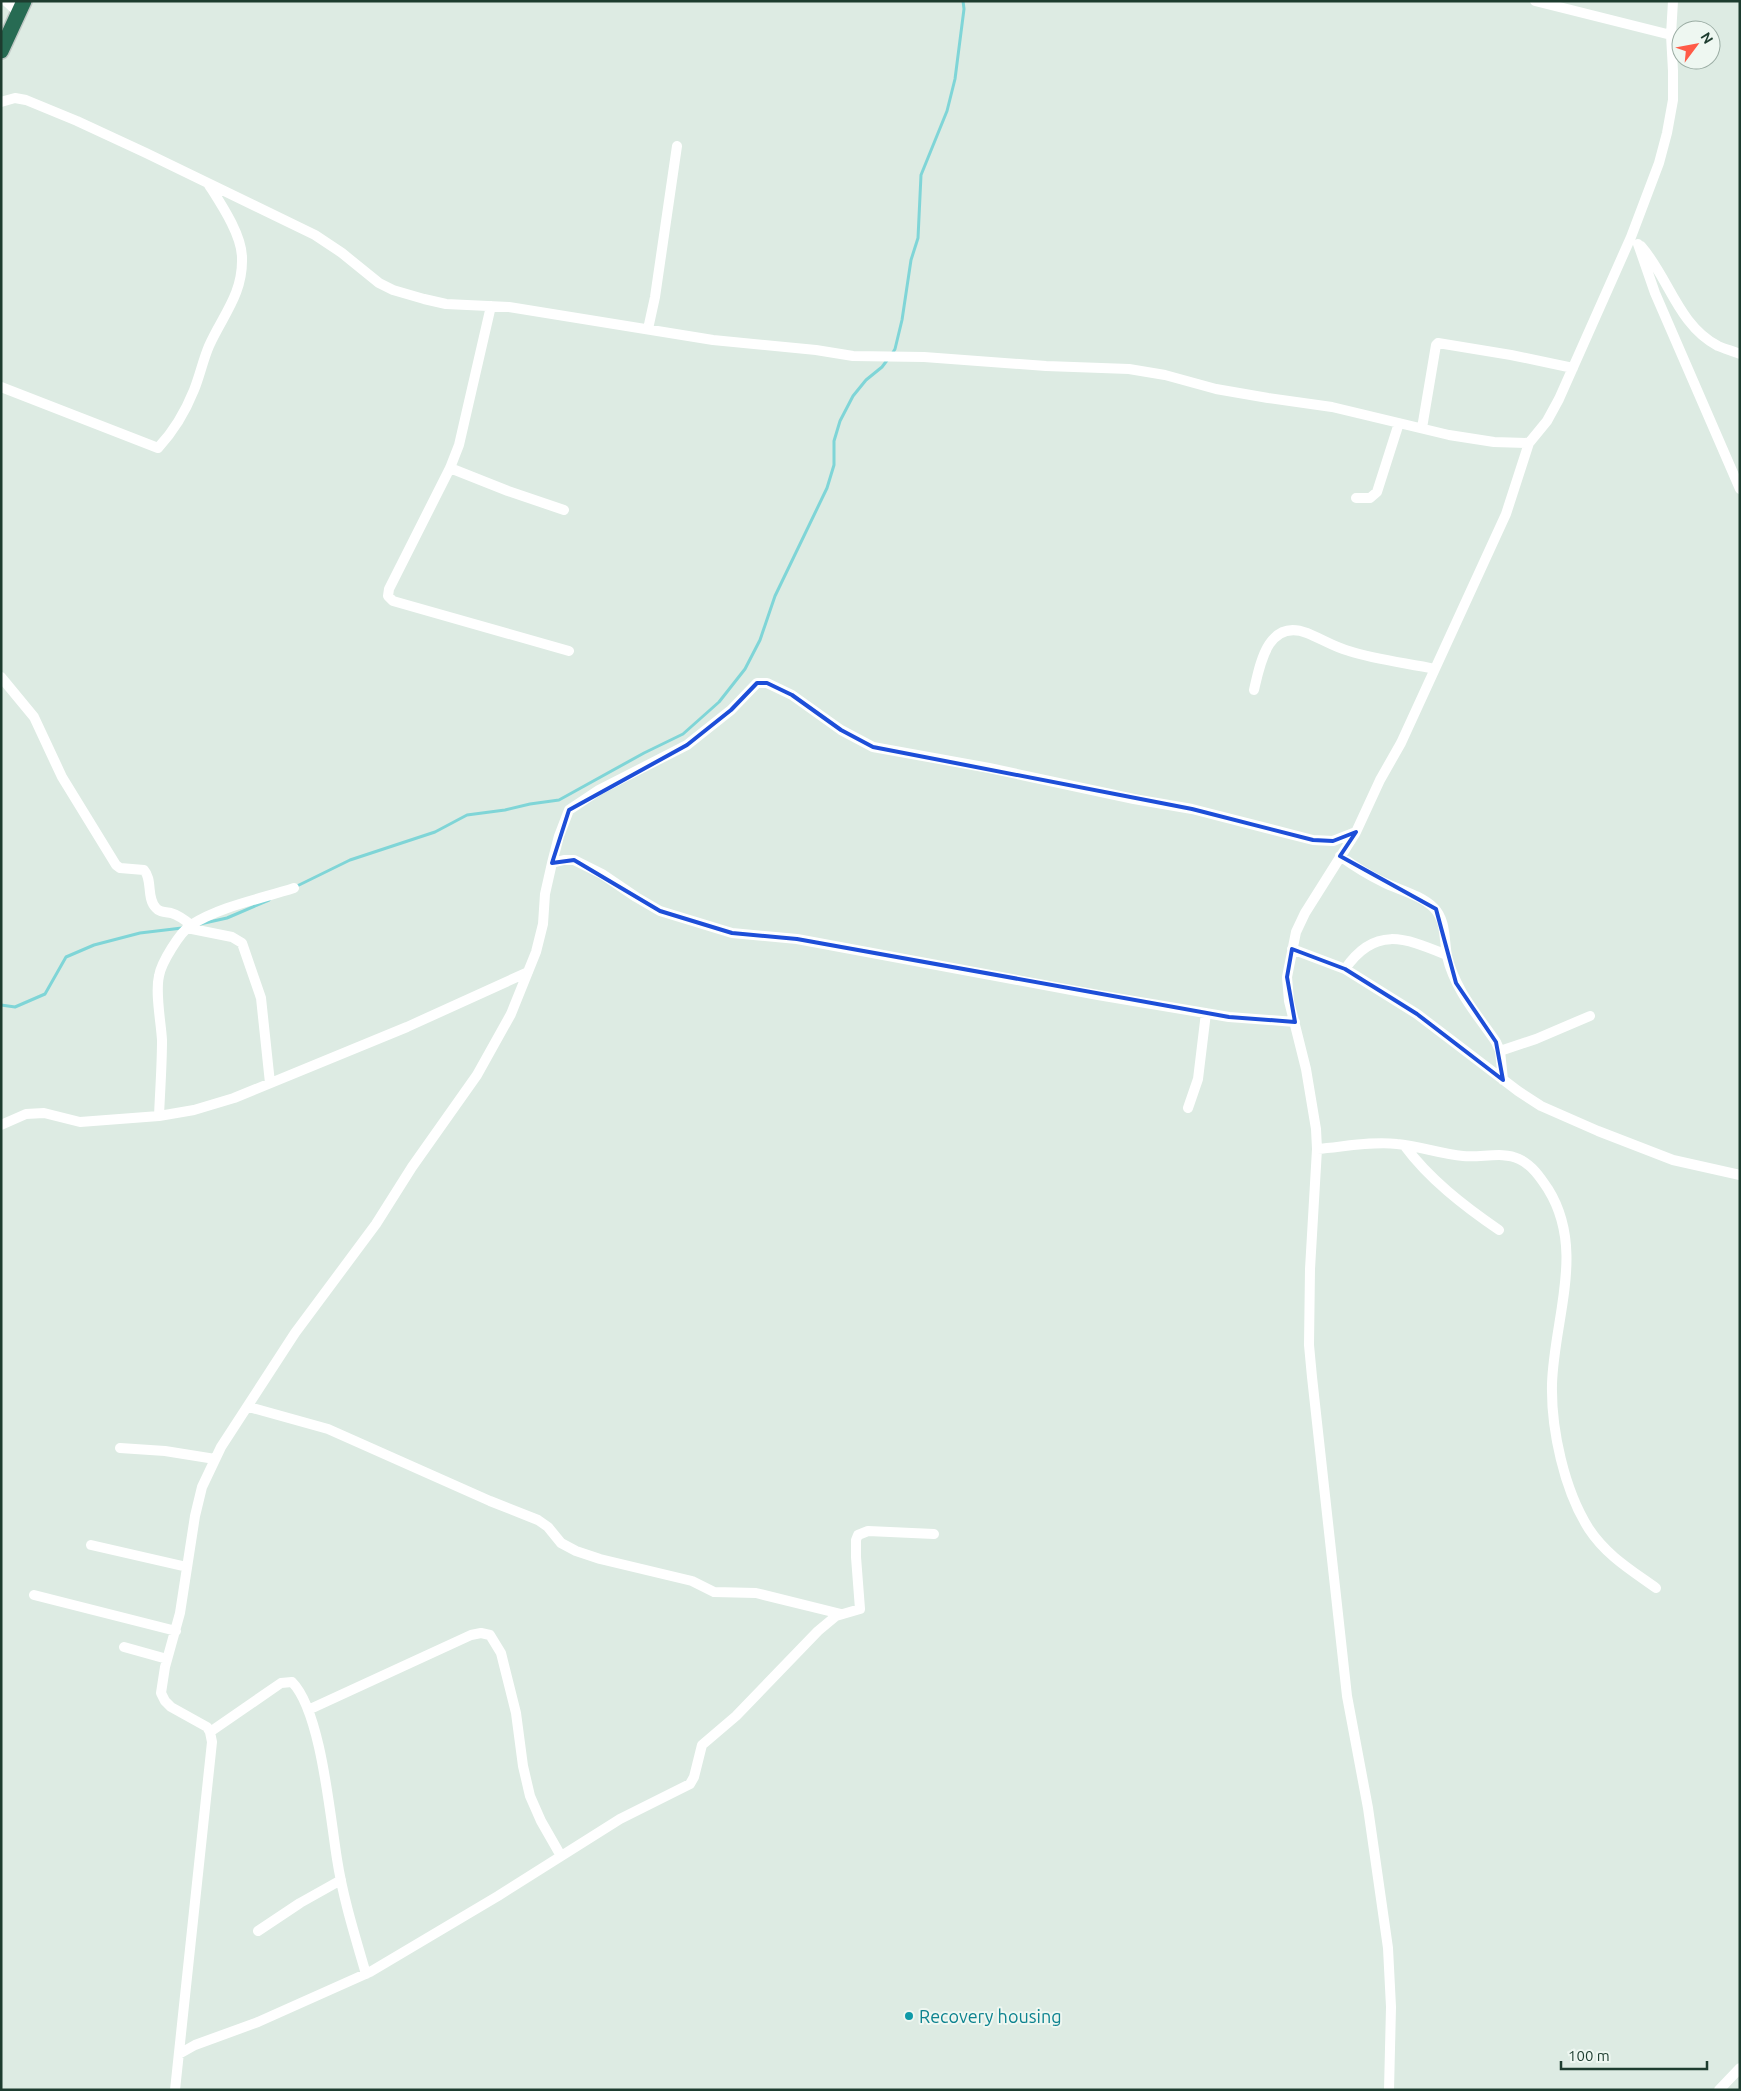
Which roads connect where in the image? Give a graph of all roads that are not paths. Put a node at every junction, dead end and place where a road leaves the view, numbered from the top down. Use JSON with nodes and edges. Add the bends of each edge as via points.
{"nodes":[{"id":1,"x":6,"y":1,"type":"edge"},
{"id":2,"x":1535,"y":1,"type":"edge"},
{"id":3,"x":1673,"y":1,"type":"edge"},
{"id":4,"x":21,"y":7,"type":"edge"},
{"id":5,"x":1672,"y":20,"type":"edge"},
{"id":6,"x":1671,"y":35,"type":"edge"},
{"id":7,"x":1,"y":50,"type":"edge"},
{"id":8,"x":1672,"y":70,"type":"edge"},
{"id":9,"x":1,"y":102,"type":"edge"},
{"id":10,"x":677,"y":146,"type":"dead end"},
{"id":11,"x":209,"y":185,"type":"junction"},
{"id":12,"x":1635,"y":240,"type":"junction"},
{"id":13,"x":491,"y":306,"type":"junction"},
{"id":14,"x":648,"y":329,"type":"junction"},
{"id":15,"x":1740,"y":354,"type":"edge"},
{"id":16,"x":1572,"y":368,"type":"junction"},
{"id":17,"x":1,"y":387,"type":"edge"},
{"id":18,"x":1399,"y":422,"type":"junction"},
{"id":19,"x":1422,"y":428,"type":"junction"},
{"id":20,"x":1528,"y":443,"type":"junction"},
{"id":21,"x":450,"y":468,"type":"junction"},
{"id":22,"x":1740,"y":489,"type":"edge"},
{"id":23,"x":1356,"y":498,"type":"dead end"},
{"id":24,"x":564,"y":510,"type":"dead end"},
{"id":25,"x":569,"y":652,"type":"dead end"},
{"id":26,"x":1436,"y":669,"type":"junction"},
{"id":27,"x":1,"y":677,"type":"edge"},
{"id":28,"x":1254,"y":690,"type":"dead end"},
{"id":29,"x":1356,"y":832,"type":"junction"},
{"id":30,"x":1340,"y":856,"type":"junction"},
{"id":31,"x":552,"y":863,"type":"junction"},
{"id":32,"x":294,"y":888,"type":"dead end"},
{"id":33,"x":189,"y":926,"type":"junction"},
{"id":34,"x":1292,"y":949,"type":"junction"},
{"id":35,"x":1447,"y":955,"type":"junction"},
{"id":36,"x":1345,"y":969,"type":"junction"},
{"id":37,"x":528,"y":972,"type":"junction"},
{"id":38,"x":1206,"y":1013,"type":"junction"},
{"id":39,"x":1590,"y":1016,"type":"dead end"},
{"id":40,"x":1294,"y":1022,"type":"junction"},
{"id":41,"x":1500,"y":1051,"type":"junction"},
{"id":42,"x":1503,"y":1080,"type":"junction"},
{"id":43,"x":270,"y":1083,"type":"junction"},
{"id":44,"x":1188,"y":1108,"type":"dead end"},
{"id":45,"x":159,"y":1116,"type":"junction"},
{"id":46,"x":1,"y":1125,"type":"edge"},
{"id":47,"x":1404,"y":1145,"type":"junction"},
{"id":48,"x":1318,"y":1149,"type":"junction"},
{"id":49,"x":1740,"y":1175,"type":"edge"},
{"id":50,"x":1498,"y":1230,"type":"dead end"},
{"id":51,"x":249,"y":1407,"type":"junction"},
{"id":52,"x":120,"y":1448,"type":"dead end"},
{"id":53,"x":215,"y":1459,"type":"junction"},
{"id":54,"x":934,"y":1534,"type":"dead end"},
{"id":55,"x":91,"y":1545,"type":"dead end"},
{"id":56,"x":187,"y":1567,"type":"junction"},
{"id":57,"x":1656,"y":1588,"type":"dead end"},
{"id":58,"x":34,"y":1595,"type":"dead end"},
{"id":59,"x":841,"y":1614,"type":"junction"},
{"id":60,"x":176,"y":1631,"type":"junction"},
{"id":61,"x":124,"y":1647,"type":"dead end"},
{"id":62,"x":167,"y":1659,"type":"junction"},
{"id":63,"x":308,"y":1710,"type":"junction"},
{"id":64,"x":210,"y":1732,"type":"junction"},
{"id":65,"x":561,"y":1856,"type":"junction"},
{"id":66,"x":341,"y":1880,"type":"junction"},
{"id":67,"x":258,"y":1931,"type":"dead end"},
{"id":68,"x":366,"y":1974,"type":"junction"},
{"id":69,"x":179,"y":2054,"type":"junction"},
{"id":70,"x":1740,"y":2068,"type":"edge"},
{"id":71,"x":175,"y":2090,"type":"edge"},
{"id":72,"x":1389,"y":2090,"type":"edge"},
{"id":73,"x":1718,"y":2090,"type":"edge"}],
"edges":[{"from":1,"to":4,"type":"street"},
{"from":2,"to":6,"type":"street"},
{"from":3,"to":5,"type":"street"},
{"from":4,"to":7,"type":"highway"},
{"from":8,"to":12,"type":"street","via":[[1667,133]]},
{"from":9,"to":11,"type":"street","via":[[15,98],[26,100]]},
{"from":10,"to":14,"type":"street"},
{"from":11,"to":13,"type":"street","via":[[315,235],[393,290],[446,304]]},
{"from":11,"to":17,"type":"street","via":[[236,235],[242,256],[241,279],[234,302],[210,345],[194,391],[158,448]]},
{"from":12,"to":15,"type":"street","via":[[1655,264],[1696,331],[1718,346]]},
{"from":12,"to":16,"type":"street"},
{"from":12,"to":22,"type":"street"},
{"from":13,"to":14,"type":"street"},
{"from":13,"to":21,"type":"street","via":[[459,445]]},
{"from":14,"to":18,"type":"street","via":[[852,356],[1129,369]]},
{"from":16,"to":19,"type":"street","via":[[1438,343]]},
{"from":16,"to":20,"type":"street","via":[[1547,421]]},
{"from":18,"to":19,"type":"street"},
{"from":18,"to":23,"type":"street","via":[[1377,492],[1370,498]]},
{"from":19,"to":20,"type":"street","via":[[1494,442]]},
{"from":20,"to":26,"type":"street","via":[[1506,514]]},
{"from":21,"to":24,"type":"street"},
{"from":21,"to":25,"type":"street","via":[[389,589],[390,599]]},
{"from":26,"to":28,"type":"street","via":[[1354,653],[1294,630],[1269,642]]},
{"from":26,"to":29,"type":"street"},
{"from":27,"to":33,"type":"street","via":[[34,717],[62,777],[116,865],[144,870],[155,907],[177,915]]},
{"from":29,"to":30,"type":"street"},
{"from":29,"to":31,"type":"street","via":[[1334,841],[1314,840],[1192,809],[873,747],[841,730],[792,695],[762,682],[687,745],[599,790],[569,810]]},
{"from":30,"to":34,"type":"street","via":[[1304,913]]},
{"from":30,"to":35,"type":"street","via":[[1369,875],[1414,895],[1436,909]]},
{"from":31,"to":37,"type":"street","via":[[543,924]]},
{"from":31,"to":38,"type":"street","via":[[574,860],[660,911],[732,933],[797,939]]},
{"from":32,"to":33,"type":"street","via":[[222,911]]},
{"from":33,"to":43,"type":"street","via":[[232,937],[242,943],[261,998]]},
{"from":33,"to":45,"type":"street","via":[[167,957],[158,977],[162,1041]]},
{"from":34,"to":36,"type":"street"},
{"from":34,"to":40,"type":"street","via":[[1287,977]]},
{"from":35,"to":36,"type":"street","via":[[1415,943],[1387,938],[1364,949]]},
{"from":35,"to":41,"type":"street","via":[[1461,994]]},
{"from":36,"to":42,"type":"street","via":[[1418,1014]]},
{"from":37,"to":43,"type":"street","via":[[398,1031]]},
{"from":37,"to":51,"type":"street","via":[[511,1014],[477,1075],[376,1224],[295,1333]]},
{"from":38,"to":40,"type":"street"},
{"from":38,"to":44,"type":"street","via":[[1200,1069]]},
{"from":39,"to":41,"type":"street"},
{"from":40,"to":48,"type":"street","via":[[1306,1070]]},
{"from":41,"to":42,"type":"street"},
{"from":42,"to":49,"type":"street","via":[[1541,1106],[1622,1140],[1673,1160]]},
{"from":43,"to":45,"type":"street","via":[[194,1110]]},
{"from":45,"to":46,"type":"street","via":[[80,1122],[44,1113],[26,1114]]},
{"from":47,"to":48,"type":"street"},
{"from":47,"to":50,"type":"street","via":[[1425,1170]]},
{"from":47,"to":57,"type":"street","via":[[1465,1156],[1509,1155],[1540,1176],[1553,1198],[1566,1233],[1567,1250],[1552,1384],[1554,1426],[1561,1456],[1573,1499],[1589,1529],[1614,1558]]},
{"from":48,"to":72,"type":"street","via":[[1310,1269],[1311,1361],[1347,1696],[1368,1808],[1388,1948],[1391,2006]]},
{"from":51,"to":53,"type":"street"},
{"from":51,"to":59,"type":"street","via":[[328,1429],[538,1520],[561,1543],[576,1551],[684,1578],[714,1592],[756,1593]]},
{"from":52,"to":53,"type":"street"},
{"from":53,"to":56,"type":"street","via":[[202,1488]]},
{"from":54,"to":59,"type":"street","via":[[868,1531],[858,1535],[856,1557],[860,1606],[858,1611]]},
{"from":55,"to":56,"type":"street"},
{"from":56,"to":60,"type":"street"},
{"from":58,"to":60,"type":"street"},
{"from":59,"to":65,"type":"street","via":[[818,1630],[736,1716],[702,1745],[690,1784],[620,1819]]},
{"from":60,"to":62,"type":"street"},
{"from":61,"to":62,"type":"street"},
{"from":62,"to":64,"type":"street","via":[[161,1693],[165,1701],[201,1722]]},
{"from":63,"to":64,"type":"street","via":[[297,1688],[288,1682]]},
{"from":63,"to":65,"type":"street","via":[[471,1635],[490,1635],[501,1653],[516,1713],[530,1796]]},
{"from":63,"to":66,"type":"street","via":[[324,1772]]},
{"from":64,"to":69,"type":"street","via":[[211,1753]]},
{"from":65,"to":68,"type":"street"},
{"from":66,"to":67,"type":"street","via":[[300,1902]]},
{"from":66,"to":68,"type":"street"},
{"from":68,"to":69,"type":"street"},
{"from":69,"to":71,"type":"street"},
{"from":70,"to":73,"type":"street"}]}
